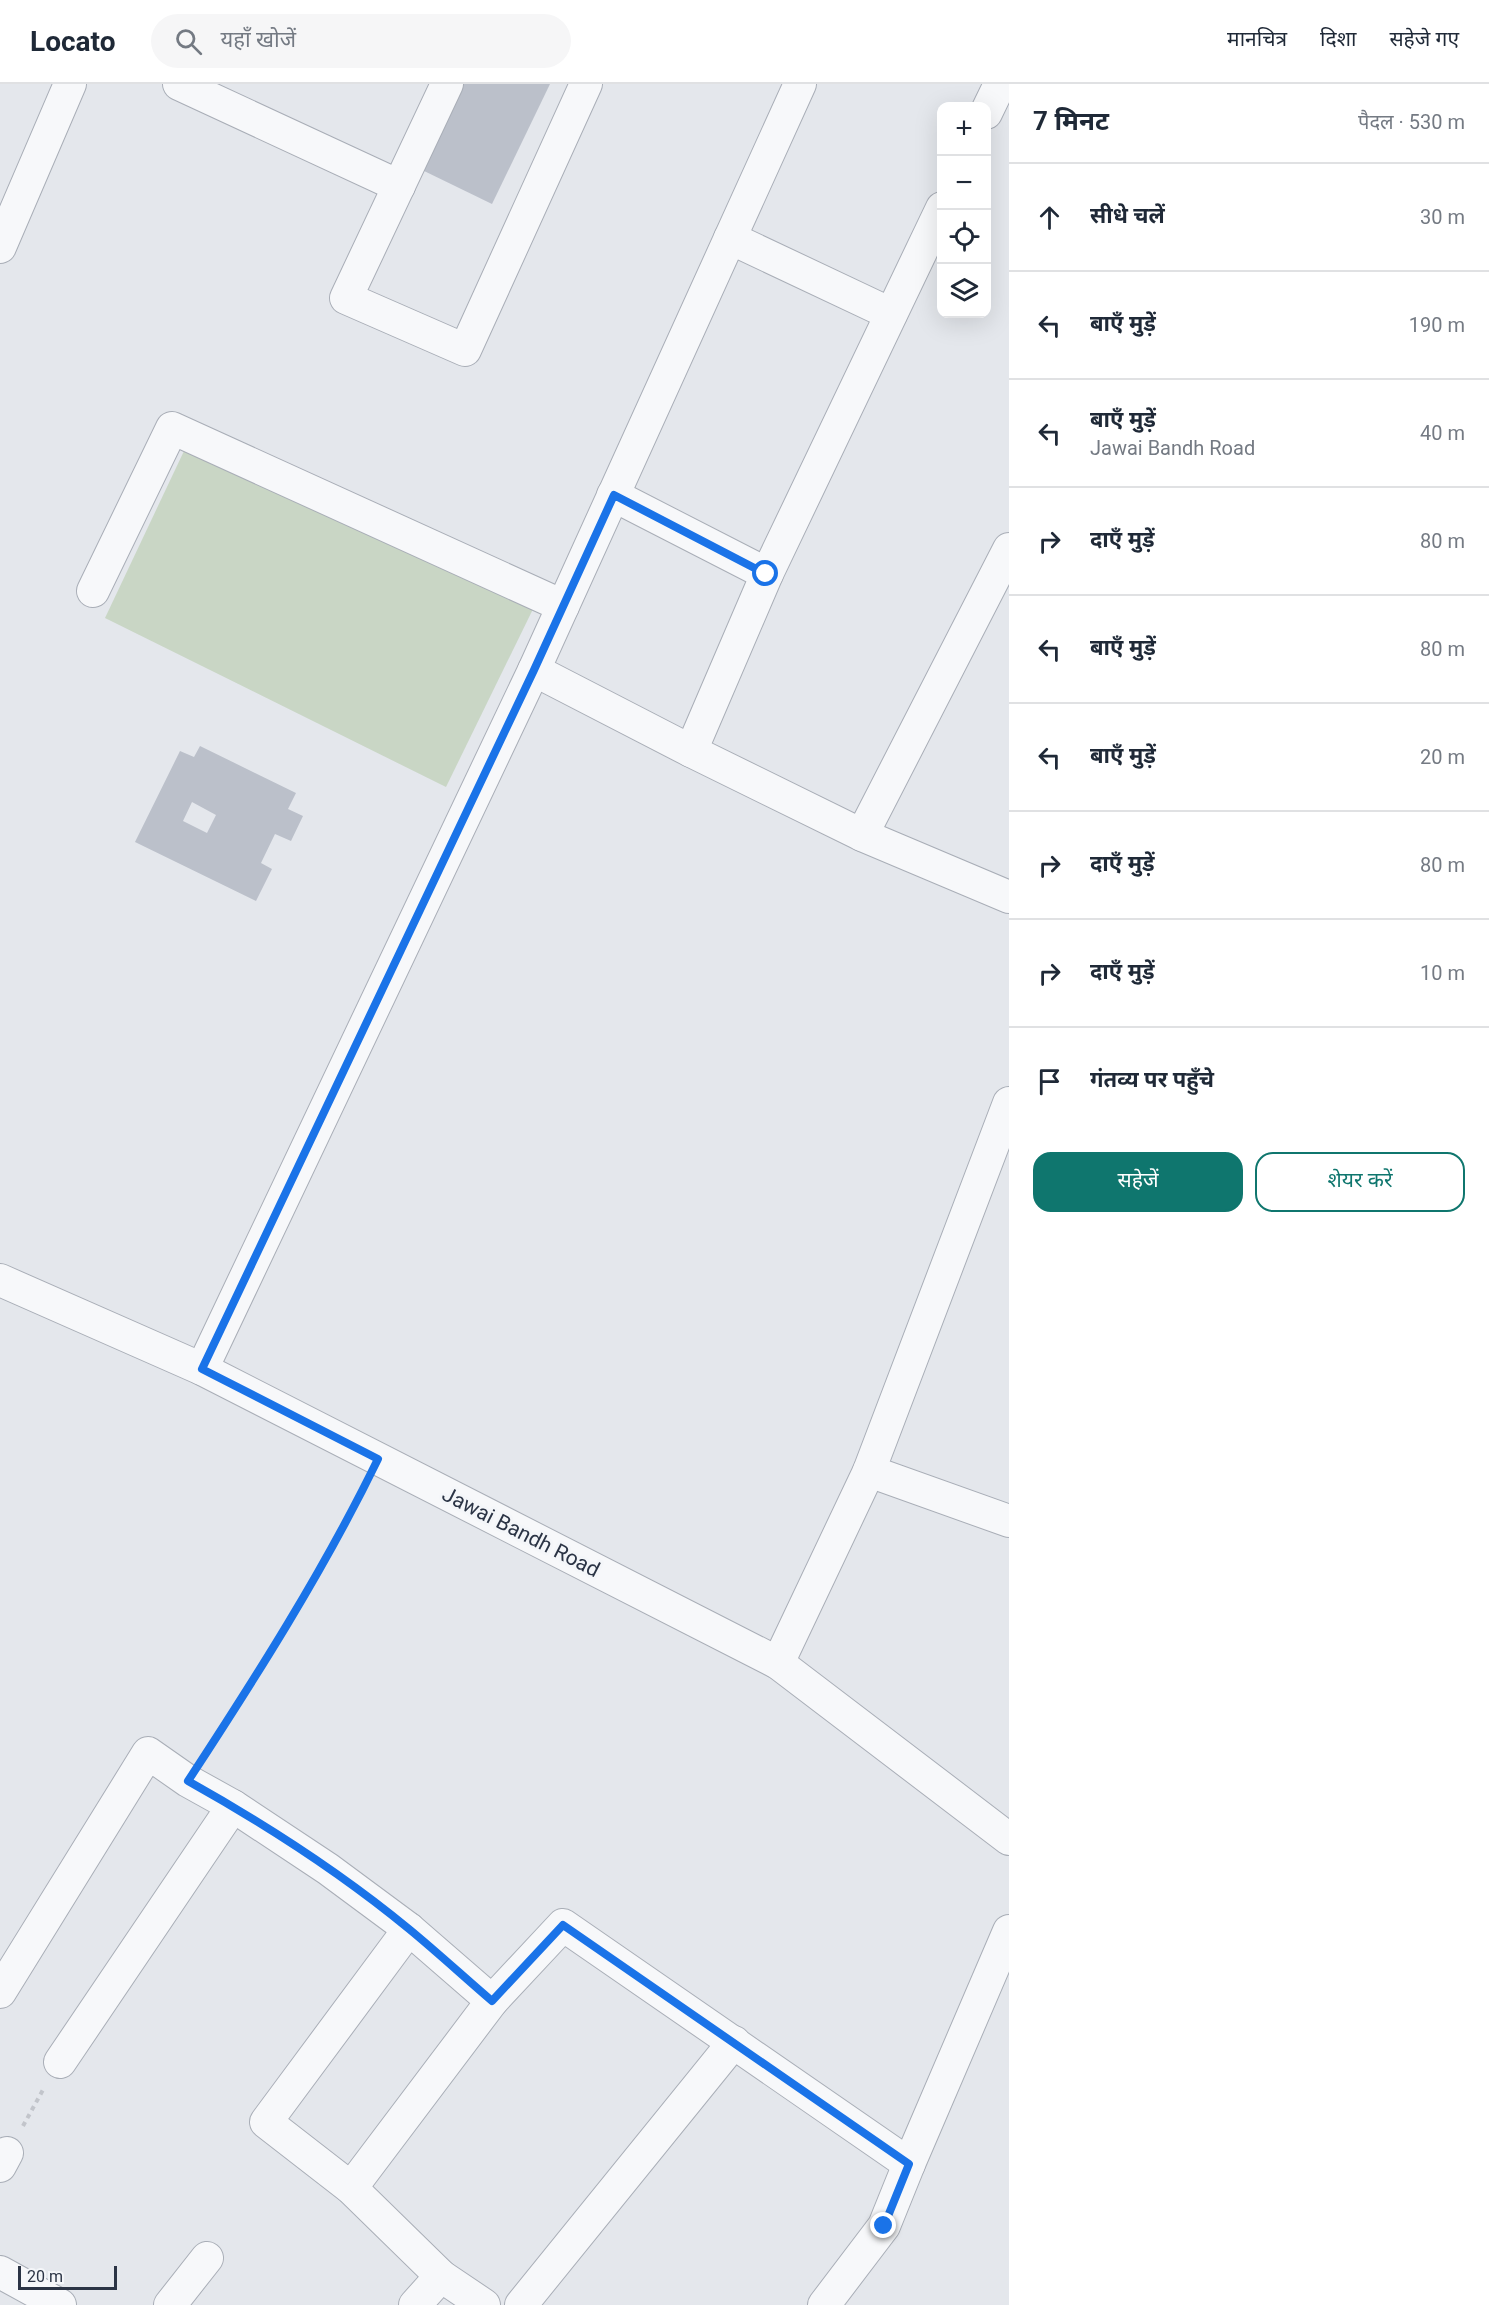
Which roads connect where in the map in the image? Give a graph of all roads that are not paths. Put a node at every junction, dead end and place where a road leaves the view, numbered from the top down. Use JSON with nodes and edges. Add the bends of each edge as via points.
{"nodes":[{"id":1,"x":70,"y":84,"type":"edge"},
{"id":2,"x":179,"y":84,"type":"edge"},
{"id":3,"x":447,"y":84,"type":"edge"},
{"id":4,"x":586,"y":84,"type":"edge"},
{"id":5,"x":800,"y":84,"type":"edge"},
{"id":6,"x":1000,"y":84,"type":"edge"},
{"id":7,"x":991,"y":104,"type":"edge"},
{"id":8,"x":399,"y":186,"type":"junction"},
{"id":9,"x":941,"y":210,"type":"edge"},
{"id":10,"x":730,"y":238,"type":"junction"},
{"id":11,"x":0,"y":247,"type":"edge"},
{"id":12,"x":891,"y":314,"type":"junction"},
{"id":13,"x":614,"y":495,"type":"junction"},
{"id":14,"x":1009,"y":549,"type":"edge"},
{"id":15,"x":766,"y":574,"type":"junction"},
{"id":16,"x":93,"y":591,"type":"dead end"},
{"id":17,"x":563,"y":606,"type":"junction"},
{"id":18,"x":534,"y":670,"type":"junction"},
{"id":19,"x":691,"y":751,"type":"junction"},
{"id":20,"x":862,"y":835,"type":"junction"},
{"id":21,"x":1009,"y":897,"type":"edge"},
{"id":22,"x":1009,"y":1102,"type":"edge"},
{"id":23,"x":0,"y":1280,"type":"edge"},
{"id":24,"x":202,"y":1369,"type":"junction"},
{"id":25,"x":869,"y":1471,"type":"junction"},
{"id":26,"x":1009,"y":1521,"type":"edge"},
{"id":27,"x":778,"y":1663,"type":"junction"},
{"id":28,"x":233,"y":1806,"type":"junction"},
{"id":29,"x":1009,"y":1839,"type":"edge"},
{"id":30,"x":409,"y":1929,"type":"junction"},
{"id":31,"x":1009,"y":1930,"type":"edge"},
{"id":32,"x":0,"y":1992,"type":"edge"},
{"id":33,"x":492,"y":2001,"type":"junction"},
{"id":34,"x":734,"y":2042,"type":"junction"},
{"id":35,"x":60,"y":2061,"type":"road end"},
{"id":36,"x":909,"y":2164,"type":"junction"},
{"id":37,"x":351,"y":2188,"type":"junction"},
{"id":38,"x":207,"y":2258,"type":"dead end"},
{"id":39,"x":0,"y":2272,"type":"edge"},
{"id":40,"x":441,"y":2276,"type":"junction"},
{"id":41,"x":60,"y":2305,"type":"edge"},
{"id":42,"x":170,"y":2305,"type":"edge"},
{"id":43,"x":415,"y":2305,"type":"edge"},
{"id":44,"x":484,"y":2305,"type":"edge"},
{"id":45,"x":521,"y":2305,"type":"edge"},
{"id":46,"x":824,"y":2305,"type":"edge"}],
"edges":[{"from":1,"to":11,"type":"street"},
{"from":2,"to":8,"type":"street"},
{"from":3,"to":8,"type":"street"},
{"from":4,"to":8,"type":"street","via":[[465,350],[346,298]]},
{"from":5,"to":10,"type":"street"},
{"from":6,"to":7,"type":"street"},
{"from":9,"to":12,"type":"street"},
{"from":10,"to":12,"type":"street"},
{"from":10,"to":13,"type":"street"},
{"from":12,"to":15,"type":"street"},
{"from":13,"to":15,"type":"street"},
{"from":13,"to":17,"type":"street"},
{"from":14,"to":20,"type":"street"},
{"from":15,"to":19,"type":"street"},
{"from":16,"to":17,"type":"street","via":[[172,428]]},
{"from":17,"to":18,"type":"street"},
{"from":18,"to":19,"type":"street"},
{"from":18,"to":24,"type":"street"},
{"from":19,"to":20,"type":"street"},
{"from":20,"to":21,"type":"street"},
{"from":22,"to":25,"type":"street"},
{"from":23,"to":24,"type":"street","name":"Jawai Bandh Road"},
{"from":24,"to":27,"type":"street","name":"Jawai Bandh Road"},
{"from":25,"to":26,"type":"street"},
{"from":25,"to":27,"type":"street"},
{"from":27,"to":29,"type":"street","name":"Jawai Bandh Road"},
{"from":28,"to":30,"type":"street"},
{"from":28,"to":32,"type":"street","via":[[148,1753]]},
{"from":28,"to":35,"type":"street"},
{"from":30,"to":33,"type":"street"},
{"from":30,"to":37,"type":"street","via":[[266,2122]]},
{"from":31,"to":36,"type":"street"},
{"from":33,"to":34,"type":"street","via":[[563,1925]]},
{"from":33,"to":37,"type":"street"},
{"from":34,"to":36,"type":"street"},
{"from":34,"to":45,"type":"street"},
{"from":36,"to":46,"type":"street","via":[[884,2226]]},
{"from":37,"to":40,"type":"street"},
{"from":38,"to":42,"type":"street"},
{"from":39,"to":41,"type":"street"},
{"from":40,"to":43,"type":"street"},
{"from":40,"to":44,"type":"street"}]}
